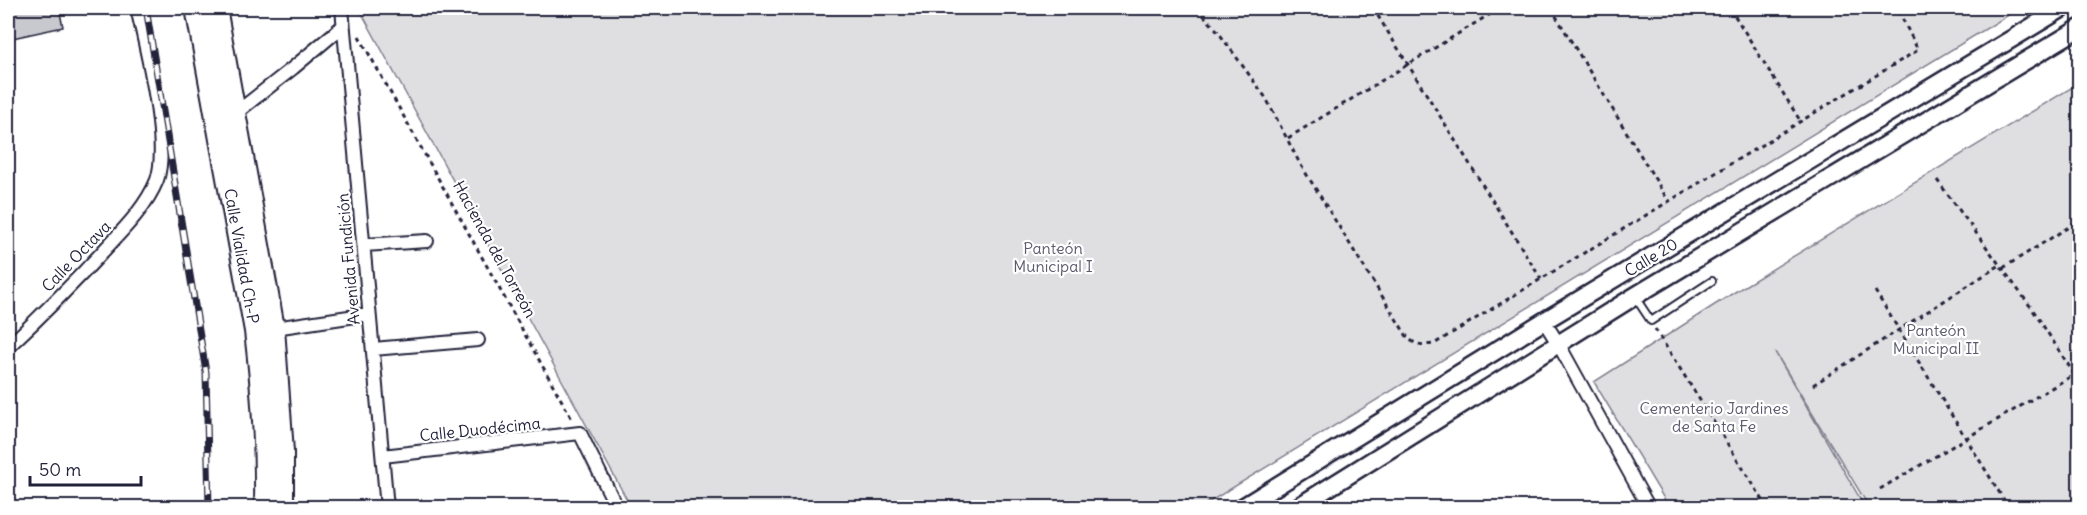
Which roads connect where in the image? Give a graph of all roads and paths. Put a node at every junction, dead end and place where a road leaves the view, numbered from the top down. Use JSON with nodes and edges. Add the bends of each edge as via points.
{"nodes":[{"id":1,"x":137,"y":8,"type":"edge"},
{"id":2,"x":196,"y":8,"type":"edge"},
{"id":3,"x":216,"y":8,"type":"edge"},
{"id":4,"x":342,"y":8,"type":"edge"},
{"id":5,"x":1197,"y":8,"type":"edge"},
{"id":6,"x":1373,"y":8,"type":"edge"},
{"id":7,"x":1500,"y":8,"type":"edge"},
{"id":8,"x":1551,"y":8,"type":"edge"},
{"id":9,"x":1730,"y":8,"type":"edge"},
{"id":10,"x":1897,"y":8,"type":"edge"},
{"id":11,"x":2063,"y":8,"type":"edge"},
{"id":12,"x":348,"y":26,"type":"junction"},
{"id":13,"x":2079,"y":28,"type":"edge"},
{"id":14,"x":1409,"y":64,"type":"junction"},
{"id":15,"x":235,"y":114,"type":"junction"},
{"id":16,"x":1801,"y":122,"type":"junction"},
{"id":17,"x":218,"y":125,"type":"junction"},
{"id":18,"x":1288,"y":138,"type":"junction"},
{"id":19,"x":1936,"y":180,"type":"dead end"},
{"id":20,"x":1669,"y":202,"type":"junction"},
{"id":21,"x":2079,"y":220,"type":"edge"},
{"id":22,"x":1690,"y":234,"type":"junction"},
{"id":23,"x":427,"y":241,"type":"dead end"},
{"id":24,"x":364,"y":245,"type":"junction"},
{"id":25,"x":1703,"y":256,"type":"junction"},
{"id":26,"x":2001,"y":267,"type":"junction"},
{"id":27,"x":1541,"y":279,"type":"junction"},
{"id":28,"x":1712,"y":281,"type":"dead end"},
{"id":29,"x":1875,"y":291,"type":"dead end"},
{"id":30,"x":1635,"y":296,"type":"junction"},
{"id":31,"x":369,"y":314,"type":"junction"},
{"id":32,"x":1544,"y":321,"type":"junction"},
{"id":33,"x":1651,"y":321,"type":"junction"},
{"id":34,"x":265,"y":329,"type":"junction"},
{"id":35,"x":1899,"y":330,"type":"junction"},
{"id":36,"x":478,"y":340,"type":"dead end"},
{"id":37,"x":1559,"y":345,"type":"junction"},
{"id":38,"x":8,"y":347,"type":"edge"},
{"id":39,"x":373,"y":349,"type":"junction"},
{"id":40,"x":2079,"y":371,"type":"edge"},
{"id":41,"x":2074,"y":375,"type":"junction"},
{"id":42,"x":2079,"y":383,"type":"edge"},
{"id":43,"x":1813,"y":385,"type":"dead end"},
{"id":44,"x":580,"y":433,"type":"junction"},
{"id":45,"x":1966,"y":438,"type":"junction"},
{"id":46,"x":1327,"y":454,"type":"junction"},
{"id":47,"x":383,"y":456,"type":"junction"},
{"id":48,"x":1340,"y":480,"type":"junction"},
{"id":49,"x":1880,"y":489,"type":"dead end"},
{"id":50,"x":265,"y":507,"type":"edge"},
{"id":51,"x":283,"y":507,"type":"edge"},
{"id":52,"x":387,"y":507,"type":"edge"},
{"id":53,"x":617,"y":507,"type":"edge"},
{"id":54,"x":1241,"y":507,"type":"edge"},
{"id":55,"x":1296,"y":507,"type":"edge"},
{"id":56,"x":1649,"y":507,"type":"edge"},
{"id":57,"x":1768,"y":507,"type":"edge"},
{"id":58,"x":2009,"y":507,"type":"edge"}],
"edges":[{"from":1,"to":38,"type":"street","name":"Calle Octava","via":[[160,135],[157,179],[128,225]]},
{"from":2,"to":17,"type":"main road","name":"Calle Vialidad Ch-P"},
{"from":3,"to":15,"type":"main road","name":"Calle Vialidad Ch-P"},
{"from":4,"to":12,"type":"street","name":"Avenida Fundición"},
{"from":5,"to":18,"type":"path","via":[[1266,98]]},
{"from":6,"to":14,"type":"path"},
{"from":7,"to":14,"type":"path"},
{"from":8,"to":20,"type":"path"},
{"from":9,"to":16,"type":"path"},
{"from":10,"to":16,"type":"path","via":[[1918,50]]},
{"from":11,"to":22,"type":"main road","name":"Calle 20"},
{"from":12,"to":15,"type":"street"},
{"from":12,"to":24,"type":"street","name":"Avenida Fundición"},
{"from":12,"to":44,"type":"path","name":"Hacienda del Torreón"},
{"from":13,"to":25,"type":"main road","name":"Calle 20"},
{"from":14,"to":18,"type":"path"},
{"from":14,"to":27,"type":"path"},
{"from":15,"to":17,"type":"street"},
{"from":15,"to":34,"type":"main road","name":"Calle Vialidad Ch-P"},
{"from":16,"to":20,"type":"path"},
{"from":17,"to":34,"type":"main road","name":"Calle Vialidad Ch-P"},
{"from":18,"to":27,"type":"path","via":[[1408,338],[1418,345],[1434,344]]},
{"from":19,"to":26,"type":"path"},
{"from":20,"to":27,"type":"path"},
{"from":21,"to":26,"type":"path"},
{"from":22,"to":25,"type":"main road"},
{"from":22,"to":32,"type":"main road","name":"Calle 20"},
{"from":23,"to":24,"type":"street"},
{"from":24,"to":31,"type":"street","name":"Avenida Fundición"},
{"from":25,"to":30,"type":"main road","name":"Calle 20"},
{"from":26,"to":35,"type":"path"},
{"from":26,"to":41,"type":"path"},
{"from":28,"to":33,"type":"lane"},
{"from":29,"to":35,"type":"path"},
{"from":30,"to":33,"type":"lane"},
{"from":30,"to":37,"type":"main road","name":"Calle 20"},
{"from":31,"to":34,"type":"street"},
{"from":31,"to":39,"type":"street","name":"Avenida Fundición"},
{"from":32,"to":37,"type":"street"},
{"from":32,"to":46,"type":"main road","name":"Calle 20"},
{"from":33,"to":57,"type":"path"},
{"from":34,"to":50,"type":"main road","name":"Calle Vialidad Ch-P"},
{"from":34,"to":51,"type":"main road","name":"Calle Vialidad Ch-P","via":[[283,453]]},
{"from":35,"to":43,"type":"path"},
{"from":35,"to":45,"type":"path"},
{"from":36,"to":39,"type":"street"},
{"from":37,"to":48,"type":"main road","name":"Calle 20"},
{"from":37,"to":56,"type":"street"},
{"from":39,"to":47,"type":"street","name":"Avenida Fundición"},
{"from":40,"to":41,"type":"path"},
{"from":41,"to":42,"type":"path"},
{"from":41,"to":45,"type":"path"},
{"from":44,"to":47,"type":"street","name":"Calle Duodécima"},
{"from":44,"to":53,"type":"street"},
{"from":45,"to":49,"type":"path"},
{"from":45,"to":58,"type":"path"},
{"from":46,"to":48,"type":"main road"},
{"from":46,"to":54,"type":"main road","name":"Calle 20"},
{"from":47,"to":52,"type":"street","name":"Avenida Fundición"},
{"from":48,"to":55,"type":"main road","name":"Calle 20"}]}
